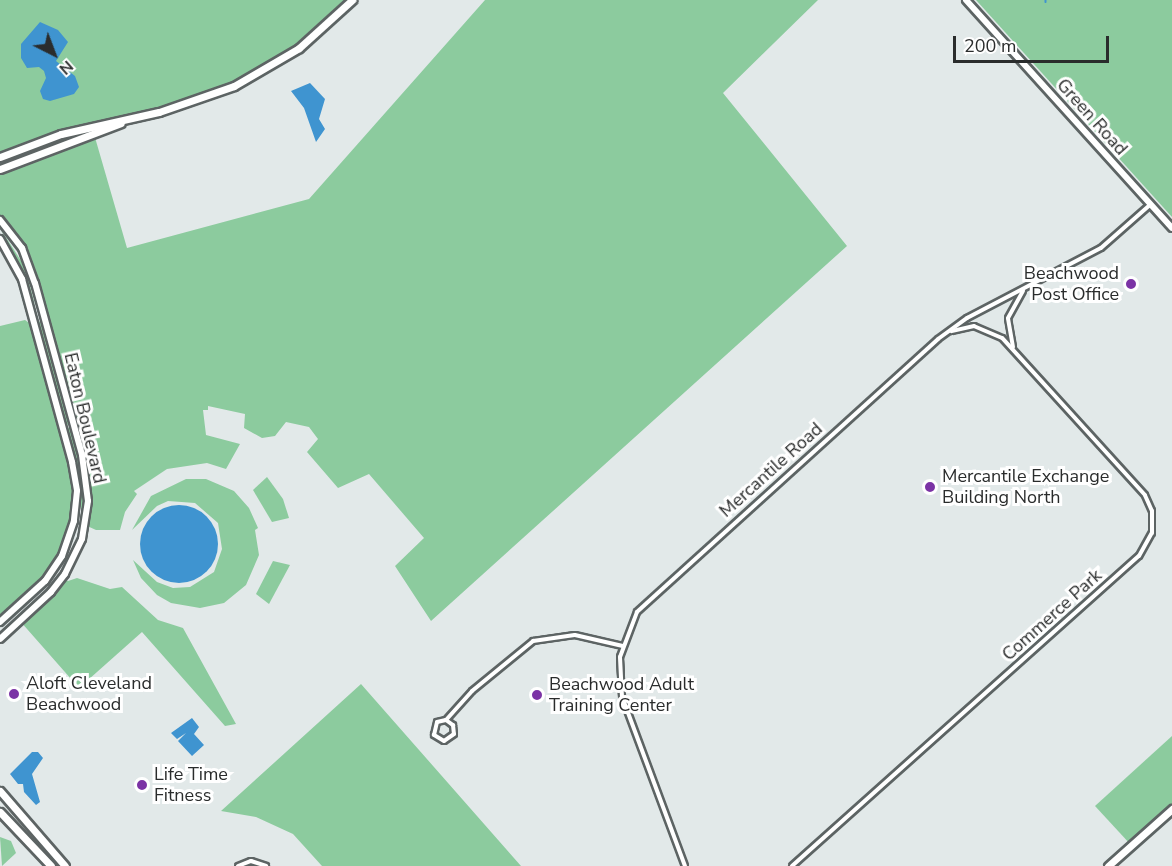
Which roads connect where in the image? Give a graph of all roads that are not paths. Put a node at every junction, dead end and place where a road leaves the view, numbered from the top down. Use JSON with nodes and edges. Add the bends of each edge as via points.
{"nodes":[{"id":1,"x":352,"y":0,"type":"edge"},
{"id":2,"x":966,"y":0,"type":"edge"},
{"id":3,"x":123,"y":122,"type":"junction"},
{"id":4,"x":0,"y":157,"type":"edge"},
{"id":5,"x":0,"y":169,"type":"edge"},
{"id":6,"x":1151,"y":204,"type":"junction"},
{"id":7,"x":0,"y":220,"type":"edge"},
{"id":8,"x":1172,"y":228,"type":"edge"},
{"id":9,"x":0,"y":239,"type":"edge"},
{"id":10,"x":1028,"y":286,"type":"junction"},
{"id":11,"x":945,"y":333,"type":"junction"},
{"id":12,"x":1017,"y":352,"type":"junction"},
{"id":13,"x":0,"y":622,"type":"edge"},
{"id":14,"x":0,"y":639,"type":"edge"},
{"id":15,"x":623,"y":646,"type":"junction"},
{"id":16,"x":446,"y":720,"type":"junction"},
{"id":17,"x":0,"y":791,"type":"edge"},
{"id":18,"x":1172,"y":809,"type":"edge"},
{"id":19,"x":0,"y":812,"type":"edge"},
{"id":20,"x":51,"y":866,"type":"edge"},
{"id":21,"x":65,"y":866,"type":"edge"},
{"id":22,"x":238,"y":866,"type":"edge"},
{"id":23,"x":266,"y":866,"type":"edge"},
{"id":24,"x":685,"y":866,"type":"edge"},
{"id":25,"x":792,"y":866,"type":"edge"},
{"id":26,"x":1108,"y":866,"type":"edge"}],
"edges":[{"from":1,"to":3,"type":"main road","via":[[323,29],[267,69],[201,99]]},
{"from":2,"to":6,"type":"street","name":"Green Road"},
{"from":3,"to":4,"type":"main road","via":[[61,134]]},
{"from":3,"to":5,"type":"main road"},
{"from":6,"to":8,"type":"street","name":"Green Road"},
{"from":6,"to":10,"type":"street","name":"Mercantile Road","via":[[1109,243]]},
{"from":7,"to":14,"type":"street","name":"Eaton Boulevard","via":[[22,248],[35,283],[82,455],[88,501],[81,539],[65,574]]},
{"from":9,"to":13,"type":"street","name":"Eaton Boulevard","via":[[26,292],[77,491],[71,534],[58,562],[37,590]]},
{"from":10,"to":11,"type":"street","name":"Mercantile Road"},
{"from":10,"to":12,"type":"street","name":"Commerce Park","via":[[1014,302],[1008,318],[1009,337]]},
{"from":11,"to":12,"type":"street","name":"Commerce Park","via":[[966,326],[984,328]]},
{"from":11,"to":15,"type":"street","name":"Mercantile Road","via":[[651,596],[632,621]]},
{"from":12,"to":25,"type":"street","name":"Commerce Park","via":[[1145,495],[1152,511],[1150,540],[1139,556]]},
{"from":15,"to":16,"type":"street","via":[[575,635],[533,641],[485,679],[451,710]]},
{"from":15,"to":24,"type":"street","name":"Mercantile Road","via":[[618,670],[623,701]]},
{"from":16,"to":16,"type":"street","via":[[437,722],[433,728],[436,737],[444,741],[454,734],[453,725]]},
{"from":17,"to":21,"type":"main road"},
{"from":18,"to":26,"type":"main road"},
{"from":19,"to":20,"type":"main road"},
{"from":22,"to":23,"type":"street","via":[[251,861]]}]}
